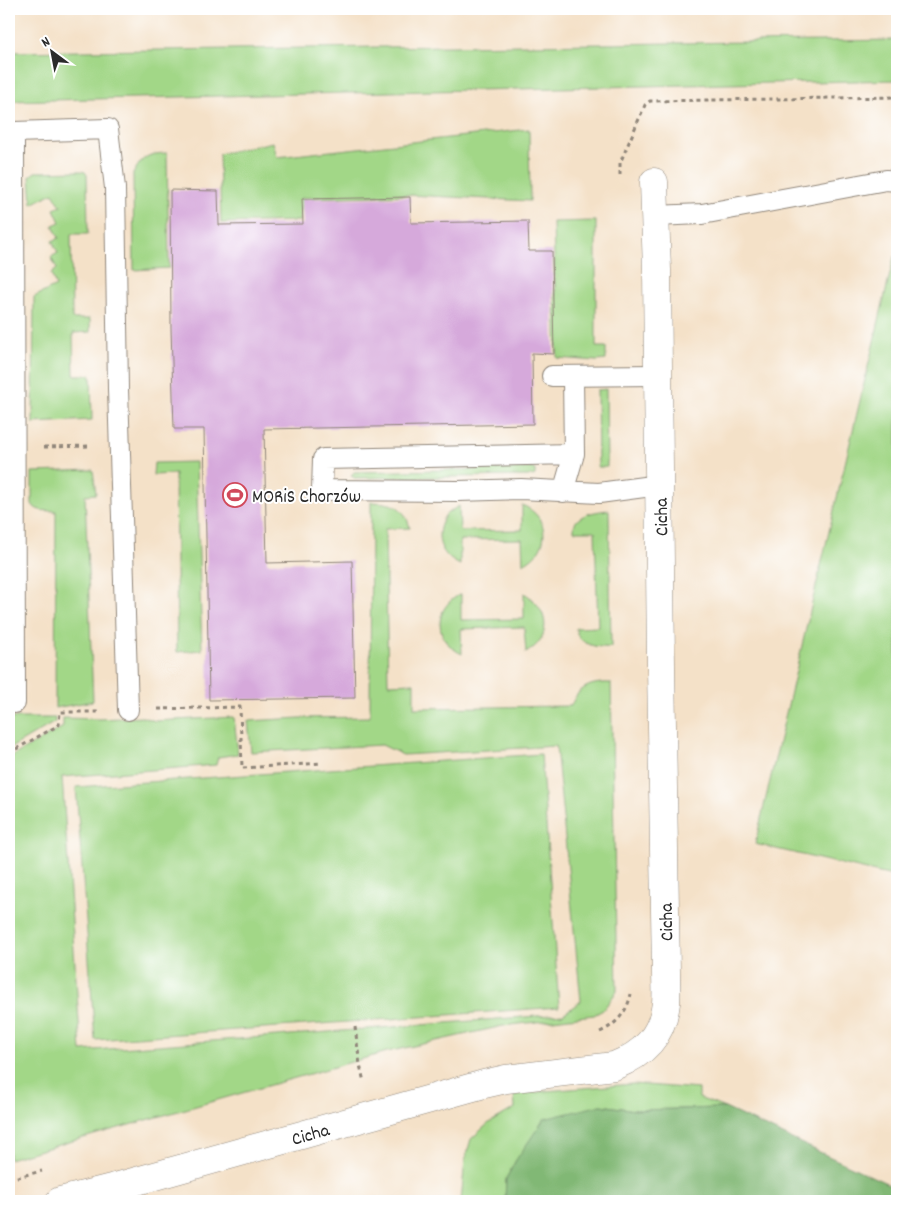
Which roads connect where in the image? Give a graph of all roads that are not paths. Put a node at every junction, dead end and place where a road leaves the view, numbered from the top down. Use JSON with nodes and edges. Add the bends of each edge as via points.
{"nodes":[{"id":1,"x":897,"y":181,"type":"edge"},
{"id":2,"x":654,"y":182,"type":"dead end"},
{"id":3,"x":655,"y":216,"type":"junction"},
{"id":4,"x":658,"y":375,"type":"junction"},
{"id":5,"x":552,"y":376,"type":"dead end"},
{"id":6,"x":573,"y":376,"type":"junction"},
{"id":7,"x":574,"y":454,"type":"junction"},
{"id":8,"x":659,"y":485,"type":"junction"},
{"id":9,"x":563,"y":492,"type":"junction"},
{"id":10,"x":12,"y":621,"type":"edge"},
{"id":11,"x":15,"y":703,"type":"dead end"},
{"id":12,"x":128,"y":710,"type":"road end"},
{"id":13,"x":60,"y":1201,"type":"edge"}],
"edges":[{"from":1,"to":3,"type":"lane","via":[[886,180],[702,214]]},
{"from":2,"to":3,"type":"street","name":"Cicha"},
{"from":3,"to":4,"type":"street","name":"Cicha"},
{"from":4,"to":6,"type":"lane"},
{"from":4,"to":8,"type":"street","name":"Cicha"},
{"from":5,"to":6,"type":"lane"},
{"from":6,"to":7,"type":"lane"},
{"from":7,"to":9,"type":"lane"},
{"from":7,"to":9,"type":"lane","via":[[323,459],[322,490],[521,489]]},
{"from":8,"to":9,"type":"lane","via":[[599,493]]},
{"from":8,"to":13,"type":"street","name":"Cicha","via":[[666,1003],[657,1034],[649,1044],[614,1066],[489,1083]]},
{"from":10,"to":11,"type":"lane"},
{"from":10,"to":12,"type":"lane","via":[[14,132],[108,129],[115,188]]}]}
